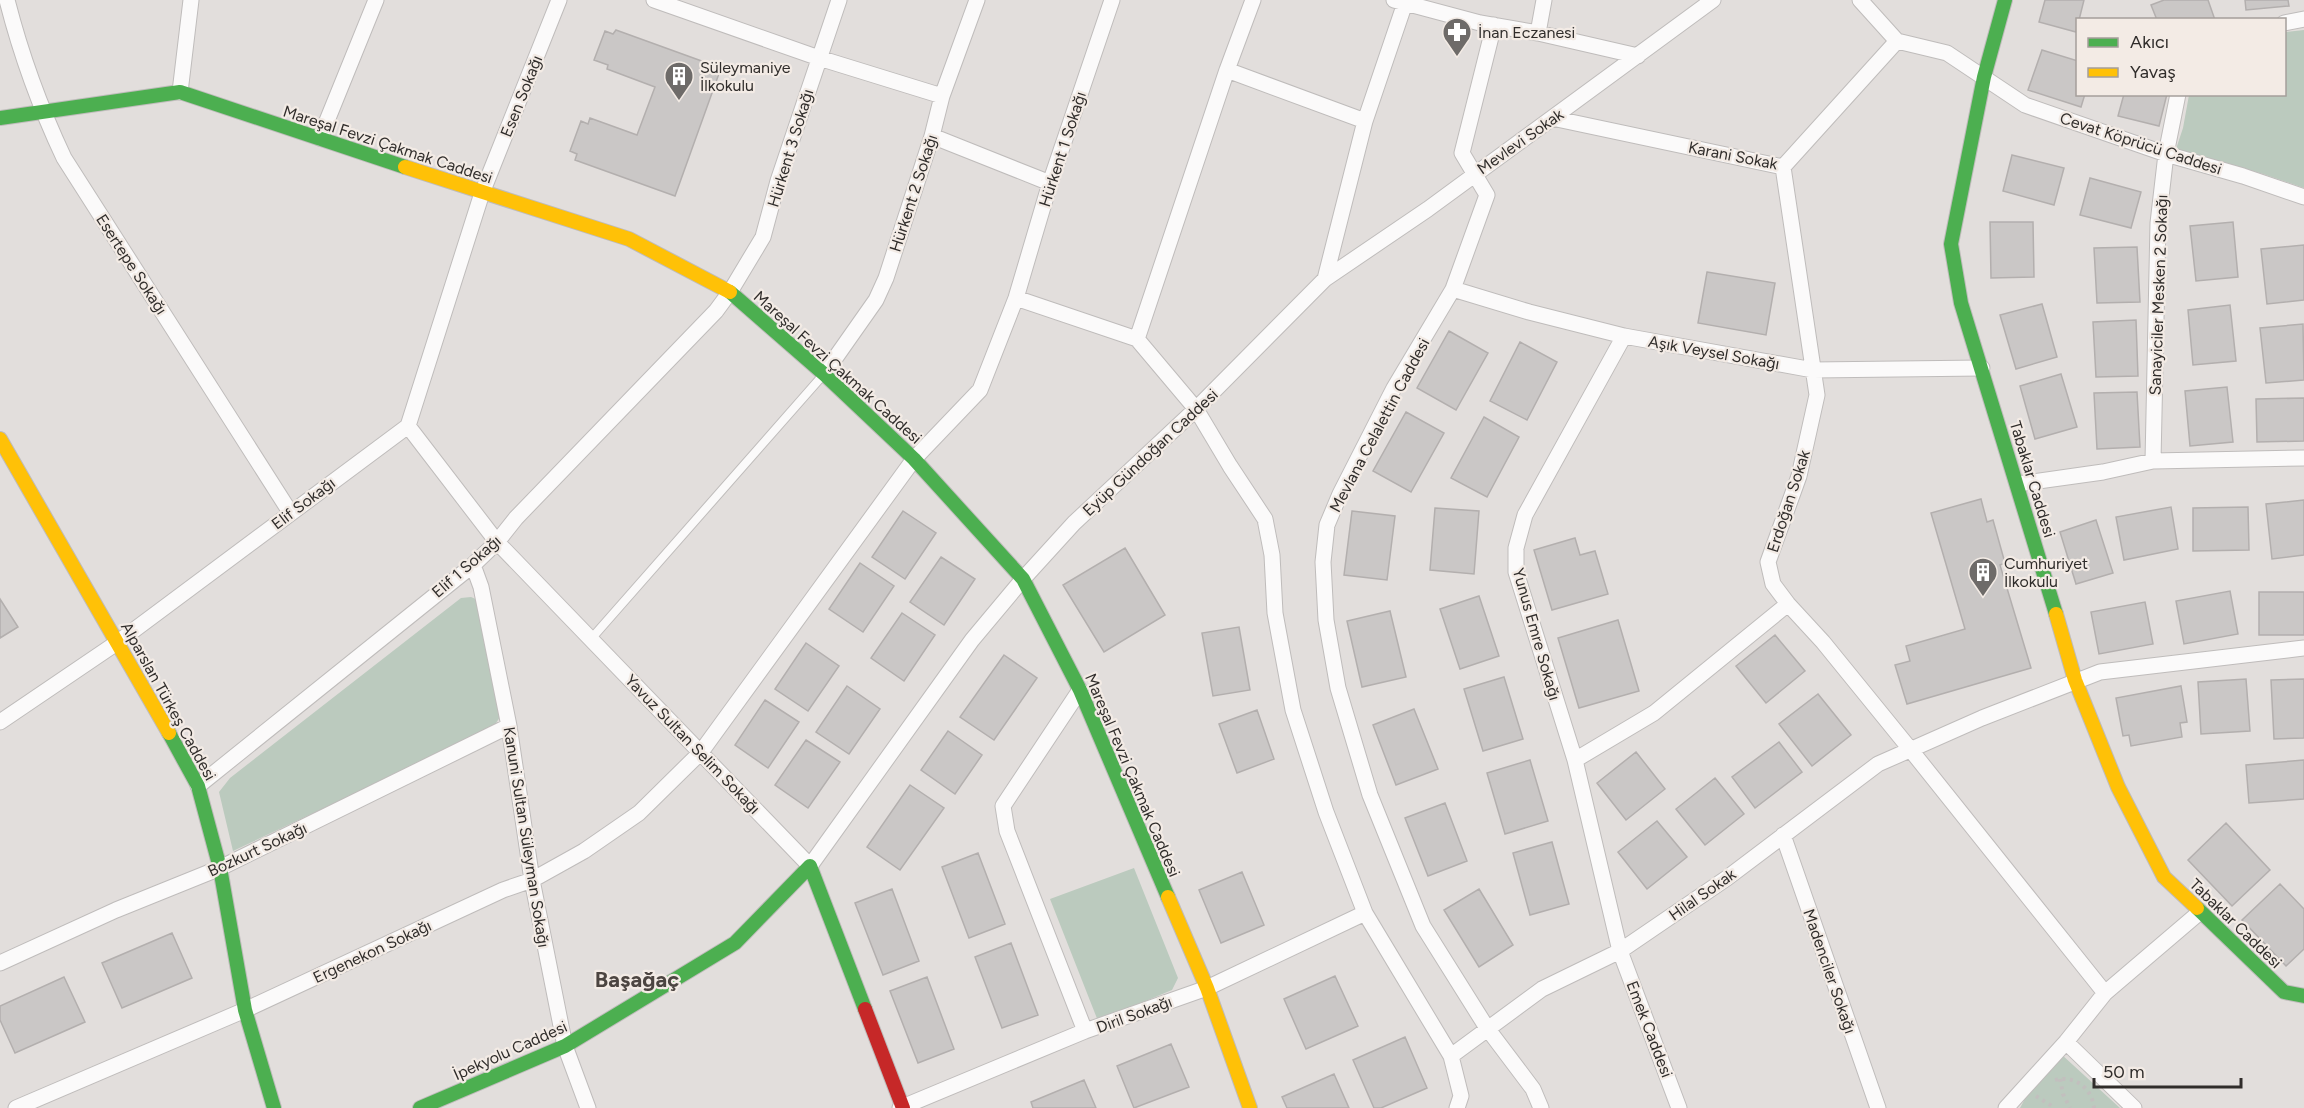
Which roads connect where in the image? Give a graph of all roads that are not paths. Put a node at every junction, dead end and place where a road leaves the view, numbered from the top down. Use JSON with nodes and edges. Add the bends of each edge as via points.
{"nodes":[{"id":1,"x":7,"y":0,"type":"edge"},
{"id":2,"x":191,"y":0,"type":"edge"},
{"id":3,"x":376,"y":0,"type":"edge"},
{"id":4,"x":559,"y":0,"type":"edge"},
{"id":5,"x":654,"y":0,"type":"edge"},
{"id":6,"x":840,"y":0,"type":"edge"},
{"id":7,"x":977,"y":0,"type":"edge"},
{"id":8,"x":1112,"y":0,"type":"edge"},
{"id":9,"x":1252,"y":0,"type":"edge"},
{"id":10,"x":1544,"y":0,"type":"edge"},
{"id":11,"x":1713,"y":0,"type":"edge"},
{"id":12,"x":1860,"y":0,"type":"edge"},
{"id":13,"x":2005,"y":0,"type":"edge"},
{"id":14,"x":1401,"y":1,"type":"edge"},
{"id":15,"x":2304,"y":19,"type":"edge"},
{"id":16,"x":2286,"y":23,"type":"edge"},
{"id":17,"x":1494,"y":25,"type":"junction"},
{"id":18,"x":1538,"y":33,"type":"junction"},
{"id":19,"x":1897,"y":40,"type":"junction"},
{"id":20,"x":1638,"y":56,"type":"junction"},
{"id":21,"x":819,"y":58,"type":"junction"},
{"id":22,"x":1227,"y":70,"type":"junction"},
{"id":23,"x":1984,"y":77,"type":"junction"},
{"id":24,"x":180,"y":92,"type":"junction"},
{"id":25,"x":942,"y":96,"type":"junction"},
{"id":26,"x":2178,"y":96,"type":"edge"},
{"id":27,"x":43,"y":113,"type":"junction"},
{"id":28,"x":0,"y":118,"type":"edge"},
{"id":29,"x":1552,"y":118,"type":"junction"},
{"id":30,"x":1365,"y":121,"type":"junction"},
{"id":31,"x":932,"y":136,"type":"junction"},
{"id":32,"x":320,"y":138,"type":"junction"},
{"id":33,"x":2166,"y":154,"type":"junction"},
{"id":34,"x":1783,"y":167,"type":"junction"},
{"id":35,"x":1475,"y":173,"type":"junction"},
{"id":36,"x":1050,"y":183,"type":"junction"},
{"id":37,"x":482,"y":193,"type":"junction"},
{"id":38,"x":2304,"y":197,"type":"edge"},
{"id":39,"x":1325,"y":279,"type":"junction"},
{"id":40,"x":1453,"y":289,"type":"junction"},
{"id":41,"x":730,"y":292,"type":"junction"},
{"id":42,"x":1016,"y":298,"type":"junction"},
{"id":43,"x":1624,"y":336,"type":"junction"},
{"id":44,"x":1137,"y":339,"type":"junction"},
{"id":45,"x":1982,"y":368,"type":"junction"},
{"id":46,"x":1814,"y":370,"type":"junction"},
{"id":47,"x":824,"y":374,"type":"junction"},
{"id":48,"x":1196,"y":409,"type":"junction"},
{"id":49,"x":408,"y":426,"type":"junction"},
{"id":50,"x":0,"y":439,"type":"edge"},
{"id":51,"x":2304,"y":458,"type":"edge"},
{"id":52,"x":914,"y":459,"type":"junction"},
{"id":53,"x":2153,"y":461,"type":"junction"},
{"id":54,"x":2018,"y":484,"type":"junction"},
{"id":55,"x":291,"y":512,"type":"junction"},
{"id":56,"x":497,"y":542,"type":"junction"},
{"id":57,"x":473,"y":565,"type":"junction"},
{"id":58,"x":1023,"y":579,"type":"junction"},
{"id":59,"x":1788,"y":604,"type":"junction"},
{"id":60,"x":591,"y":639,"type":"junction"},
{"id":61,"x":118,"y":642,"type":"junction"},
{"id":62,"x":2304,"y":648,"type":"edge"},
{"id":63,"x":2075,"y":680,"type":"junction"},
{"id":64,"x":1080,"y":690,"type":"junction"},
{"id":65,"x":0,"y":722,"type":"edge"},
{"id":66,"x":509,"y":726,"type":"junction"},
{"id":67,"x":1910,"y":749,"type":"junction"},
{"id":68,"x":701,"y":752,"type":"junction"},
{"id":69,"x":1575,"y":760,"type":"junction"},
{"id":70,"x":198,"y":786,"type":"junction"},
{"id":71,"x":1783,"y":835,"type":"junction"},
{"id":72,"x":810,"y":866,"type":"junction"},
{"id":73,"x":220,"y":868,"type":"junction"},
{"id":74,"x":532,"y":880,"type":"junction"},
{"id":75,"x":2200,"y":912,"type":"junction"},
{"id":76,"x":1365,"y":913,"type":"junction"},
{"id":77,"x":1620,"y":951,"type":"junction"},
{"id":78,"x":0,"y":963,"type":"edge"},
{"id":79,"x":1207,"y":988,"type":"junction"},
{"id":80,"x":2104,"y":993,"type":"junction"},
{"id":81,"x":2304,"y":996,"type":"edge"},
{"id":82,"x":245,"y":1010,"type":"junction"},
{"id":83,"x":1487,"y":1028,"type":"junction"},
{"id":84,"x":1085,"y":1031,"type":"junction"},
{"id":85,"x":565,"y":1046,"type":"junction"},
{"id":86,"x":2062,"y":1046,"type":"junction"},
{"id":87,"x":1451,"y":1056,"type":"junction"},
{"id":88,"x":16,"y":1108,"type":"edge"},
{"id":89,"x":274,"y":1108,"type":"edge"},
{"id":90,"x":420,"y":1108,"type":"edge"},
{"id":91,"x":588,"y":1108,"type":"edge"},
{"id":92,"x":902,"y":1108,"type":"edge"},
{"id":93,"x":1250,"y":1108,"type":"edge"},
{"id":94,"x":1457,"y":1108,"type":"edge"},
{"id":95,"x":1541,"y":1108,"type":"edge"},
{"id":96,"x":1680,"y":1108,"type":"edge"},
{"id":97,"x":1878,"y":1108,"type":"edge"},
{"id":98,"x":2006,"y":1108,"type":"edge"},
{"id":99,"x":2134,"y":1108,"type":"edge"}],
"edges":[{"from":1,"to":27,"type":"street","name":"Esertepe Sokağı"},
{"from":2,"to":24,"type":"street"},
{"from":3,"to":32,"type":"street"},
{"from":4,"to":37,"type":"street","name":"Esen Sokağı"},
{"from":5,"to":21,"type":"street"},
{"from":6,"to":21,"type":"street","name":"Hürkent 3 Sokağı"},
{"from":7,"to":25,"type":"street","name":"Hürkent 2 Sokağı"},
{"from":8,"to":36,"type":"street","name":"Hürkent 1 Sokağı"},
{"from":9,"to":22,"type":"street"},
{"from":10,"to":18,"type":"street"},
{"from":11,"to":20,"type":"street","name":"Mevlevi Sokak"},
{"from":12,"to":19,"type":"street"},
{"from":13,"to":23,"type":"street","name":"Tabaklar Caddesi"},
{"from":14,"to":17,"type":"street"},
{"from":14,"to":30,"type":"street"},
{"from":15,"to":16,"type":"street"},
{"from":17,"to":18,"type":"street"},
{"from":17,"to":35,"type":"street","name":"Mevlana Celalettin Caddesi","via":[[1462,153]]},
{"from":18,"to":20,"type":"street"},
{"from":19,"to":23,"type":"street","name":"Cevat Köprücü Caddesi","via":[[1947,54]]},
{"from":19,"to":34,"type":"street","name":"Karani Sokak"},
{"from":20,"to":29,"type":"street","name":"Mevlevi Sokak"},
{"from":21,"to":25,"type":"street"},
{"from":21,"to":41,"type":"street","name":"Hürkent 3 Sokağı","via":[[763,237]]},
{"from":22,"to":30,"type":"street"},
{"from":22,"to":44,"type":"street"},
{"from":23,"to":33,"type":"street","name":"Cevat Köprücü Caddesi","via":[[2025,105]]},
{"from":23,"to":45,"type":"street","name":"Tabaklar Caddesi","via":[[1951,244],[1961,303]]},
{"from":24,"to":27,"type":"street","name":"Mareşal Fevzi Çakmak Caddesi"},
{"from":24,"to":32,"type":"street","name":"Mareşal Fevzi Çakmak Caddesi"},
{"from":25,"to":31,"type":"street","name":"Hürkent 2 Sokağı"},
{"from":26,"to":33,"type":"street","name":"Sanayiciler Mesken 2 Sokağı"},
{"from":27,"to":28,"type":"street","name":"Mareşal Fevzi Çakmak Caddesi"},
{"from":27,"to":55,"type":"street","name":"Esertepe Sokağı","via":[[64,158]]},
{"from":29,"to":34,"type":"street","name":"Karani Sokak"},
{"from":29,"to":35,"type":"street","name":"Mevlevi Sokak"},
{"from":30,"to":39,"type":"street"},
{"from":31,"to":36,"type":"street"},
{"from":31,"to":47,"type":"street","name":"Hürkent 2 Sokağı","via":[[886,278],[876,300]]},
{"from":32,"to":37,"type":"street","name":"Mareşal Fevzi Çakmak Caddesi"},
{"from":33,"to":38,"type":"street","name":"Cevat Köprücü Caddesi"},
{"from":33,"to":53,"type":"street","name":"Sanayiciler Mesken 2 Sokağı","via":[[2158,223]]},
{"from":34,"to":46,"type":"street","name":"Erdoğan Sokak"},
{"from":35,"to":39,"type":"street","name":"Mevlevi Sokak"},
{"from":35,"to":40,"type":"street","name":"Mevlana Celalettin Caddesi","via":[[1487,195]]},
{"from":36,"to":42,"type":"street","name":"Hürkent 1 Sokağı"},
{"from":37,"to":41,"type":"street","name":"Mareşal Fevzi Çakmak Caddesi","via":[[629,238]]},
{"from":37,"to":49,"type":"street"},
{"from":39,"to":48,"type":"street","name":"Eyüp Gündoğan Caddesi"},
{"from":40,"to":43,"type":"street","name":"Aşık Veysel Sokağı"},
{"from":40,"to":83,"type":"street","name":"Mevlana Celalettin Caddesi","via":[[1394,388],[1340,494],[1327,525],[1323,561],[1326,620],[1338,688],[1370,795],[1423,926]]},
{"from":41,"to":47,"type":"street","name":"Mareşal Fevzi Çakmak Caddesi"},
{"from":41,"to":56,"type":"street","name":"Elif 1 Sokağı"},
{"from":42,"to":44,"type":"street"},
{"from":42,"to":52,"type":"street","name":"Hürkent 1 Sokağı","via":[[980,390]]},
{"from":43,"to":46,"type":"street","name":"Aşık Veysel Sokağı"},
{"from":43,"to":69,"type":"street","name":"Yunus Emre Sokağı","via":[[1525,515],[1516,548],[1516,572]]},
{"from":44,"to":48,"type":"street"},
{"from":45,"to":46,"type":"street","name":"Aşık Veysel Sokağı"},
{"from":45,"to":54,"type":"street","name":"Tabaklar Caddesi"},
{"from":46,"to":59,"type":"street","name":"Erdoğan Sokak","via":[[1817,395],[1813,418],[1799,476],[1768,562],[1773,584]]},
{"from":47,"to":52,"type":"street","name":"Mareşal Fevzi Çakmak Caddesi"},
{"from":47,"to":60,"type":"lane"},
{"from":48,"to":58,"type":"street","name":"Eyüp Gündoğan Caddesi","via":[[1074,523]]},
{"from":48,"to":76,"type":"street","via":[[1265,519],[1272,555],[1275,613],[1293,710]]},
{"from":49,"to":55,"type":"street","name":"Elif Sokağı"},
{"from":49,"to":56,"type":"street","name":"Yavuz Sultan Selim Sokağı"},
{"from":50,"to":61,"type":"street","name":"Alparslan Türkeş Caddesi"},
{"from":51,"to":53,"type":"street"},
{"from":52,"to":58,"type":"street","name":"Mareşal Fevzi Çakmak Caddesi"},
{"from":52,"to":68,"type":"street","name":"Ergenekon Sokağı"},
{"from":53,"to":54,"type":"street"},
{"from":54,"to":63,"type":"street","name":"Tabaklar Caddesi"},
{"from":55,"to":61,"type":"street","name":"Elif Sokağı"},
{"from":56,"to":57,"type":"street","name":"Elif 1 Sokağı"},
{"from":56,"to":60,"type":"street","name":"Yavuz Sultan Selim Sokağı"},
{"from":57,"to":66,"type":"street","name":"Kanuni Sultan Süleyman Sokağı","via":[[481,587]]},
{"from":57,"to":70,"type":"street","name":"Elif 1 Sokağı"},
{"from":58,"to":64,"type":"street","name":"Mareşal Fevzi Çakmak Caddesi"},
{"from":58,"to":72,"type":"street","name":"Eyüp Gündoğan Caddesi","via":[[972,640]]},
{"from":59,"to":67,"type":"street"},
{"from":59,"to":69,"type":"street","via":[[1654,712]]},
{"from":60,"to":68,"type":"street","name":"Yavuz Sultan Selim Sokağı"},
{"from":61,"to":65,"type":"street","name":"Elif Sokağı"},
{"from":61,"to":70,"type":"street","name":"Alparslan Türkeş Caddesi"},
{"from":62,"to":63,"type":"street","name":"Hilal Sokak","via":[[2100,672]]},
{"from":63,"to":67,"type":"street","name":"Hilal Sokak"},
{"from":63,"to":75,"type":"street","name":"Tabaklar Caddesi","via":[[2118,786],[2164,877]]},
{"from":64,"to":79,"type":"street","name":"Mareşal Fevzi Çakmak Caddesi"},
{"from":64,"to":84,"type":"street","via":[[1003,806],[1007,831]]},
{"from":66,"to":73,"type":"street","name":"Bozkurt Sokağı"},
{"from":66,"to":74,"type":"street","name":"Kanuni Sultan Süleyman Sokağı"},
{"from":67,"to":71,"type":"street","name":"Hilal Sokak","via":[[1878,764]]},
{"from":67,"to":80,"type":"street"},
{"from":68,"to":72,"type":"street","name":"Yavuz Sultan Selim Sokağı"},
{"from":68,"to":74,"type":"street","name":"Ergenekon Sokağı","via":[[639,813],[584,851]]},
{"from":69,"to":77,"type":"street","name":"Yunus Emre Sokağı"},
{"from":70,"to":73,"type":"street","name":"Alparslan Türkeş Caddesi"},
{"from":71,"to":77,"type":"street","name":"Hilal Sokak"},
{"from":71,"to":97,"type":"street","name":"Madenciler Sokağı"},
{"from":72,"to":85,"type":"street","name":"İpekyolu Caddesi","via":[[735,943]]},
{"from":72,"to":92,"type":"street","name":"Yavuz Sultan Selim Sokağı"},
{"from":73,"to":78,"type":"street","name":"Bozkurt Sokağı"},
{"from":73,"to":82,"type":"street","name":"Alparslan Türkeş Caddesi"},
{"from":74,"to":82,"type":"street","name":"Ergenekon Sokağı"},
{"from":74,"to":85,"type":"street","name":"Kanuni Sultan Süleyman Sokağı"},
{"from":75,"to":80,"type":"street"},
{"from":75,"to":81,"type":"street","name":"Tabaklar Caddesi","via":[[2284,992]]},
{"from":76,"to":79,"type":"street","name":"Diril Sokağı"},
{"from":76,"to":87,"type":"street"},
{"from":77,"to":83,"type":"street","name":"Hilal Sokak","via":[[1542,989]]},
{"from":77,"to":96,"type":"street","name":"Emek Caddesi"},
{"from":79,"to":84,"type":"street","name":"Diril Sokağı"},
{"from":79,"to":93,"type":"street","name":"Mareşal Fevzi Çakmak Caddesi"},
{"from":80,"to":86,"type":"street"},
{"from":82,"to":88,"type":"street","name":"Ergenekon Sokağı"},
{"from":82,"to":89,"type":"street","name":"Alparslan Türkeş Caddesi"},
{"from":83,"to":87,"type":"street","name":"Hilal Sokak"},
{"from":83,"to":95,"type":"street","name":"Mevlana Celalettin Caddesi","via":[[1533,1089]]},
{"from":84,"to":92,"type":"street","name":"Diril Sokağı"},
{"from":85,"to":90,"type":"street","name":"İpekyolu Caddesi"},
{"from":85,"to":91,"type":"street","name":"Kanuni Sultan Süleyman Sokağı"},
{"from":86,"to":98,"type":"street"},
{"from":86,"to":99,"type":"street"},
{"from":87,"to":94,"type":"street","via":[[1461,1096]]}]}
